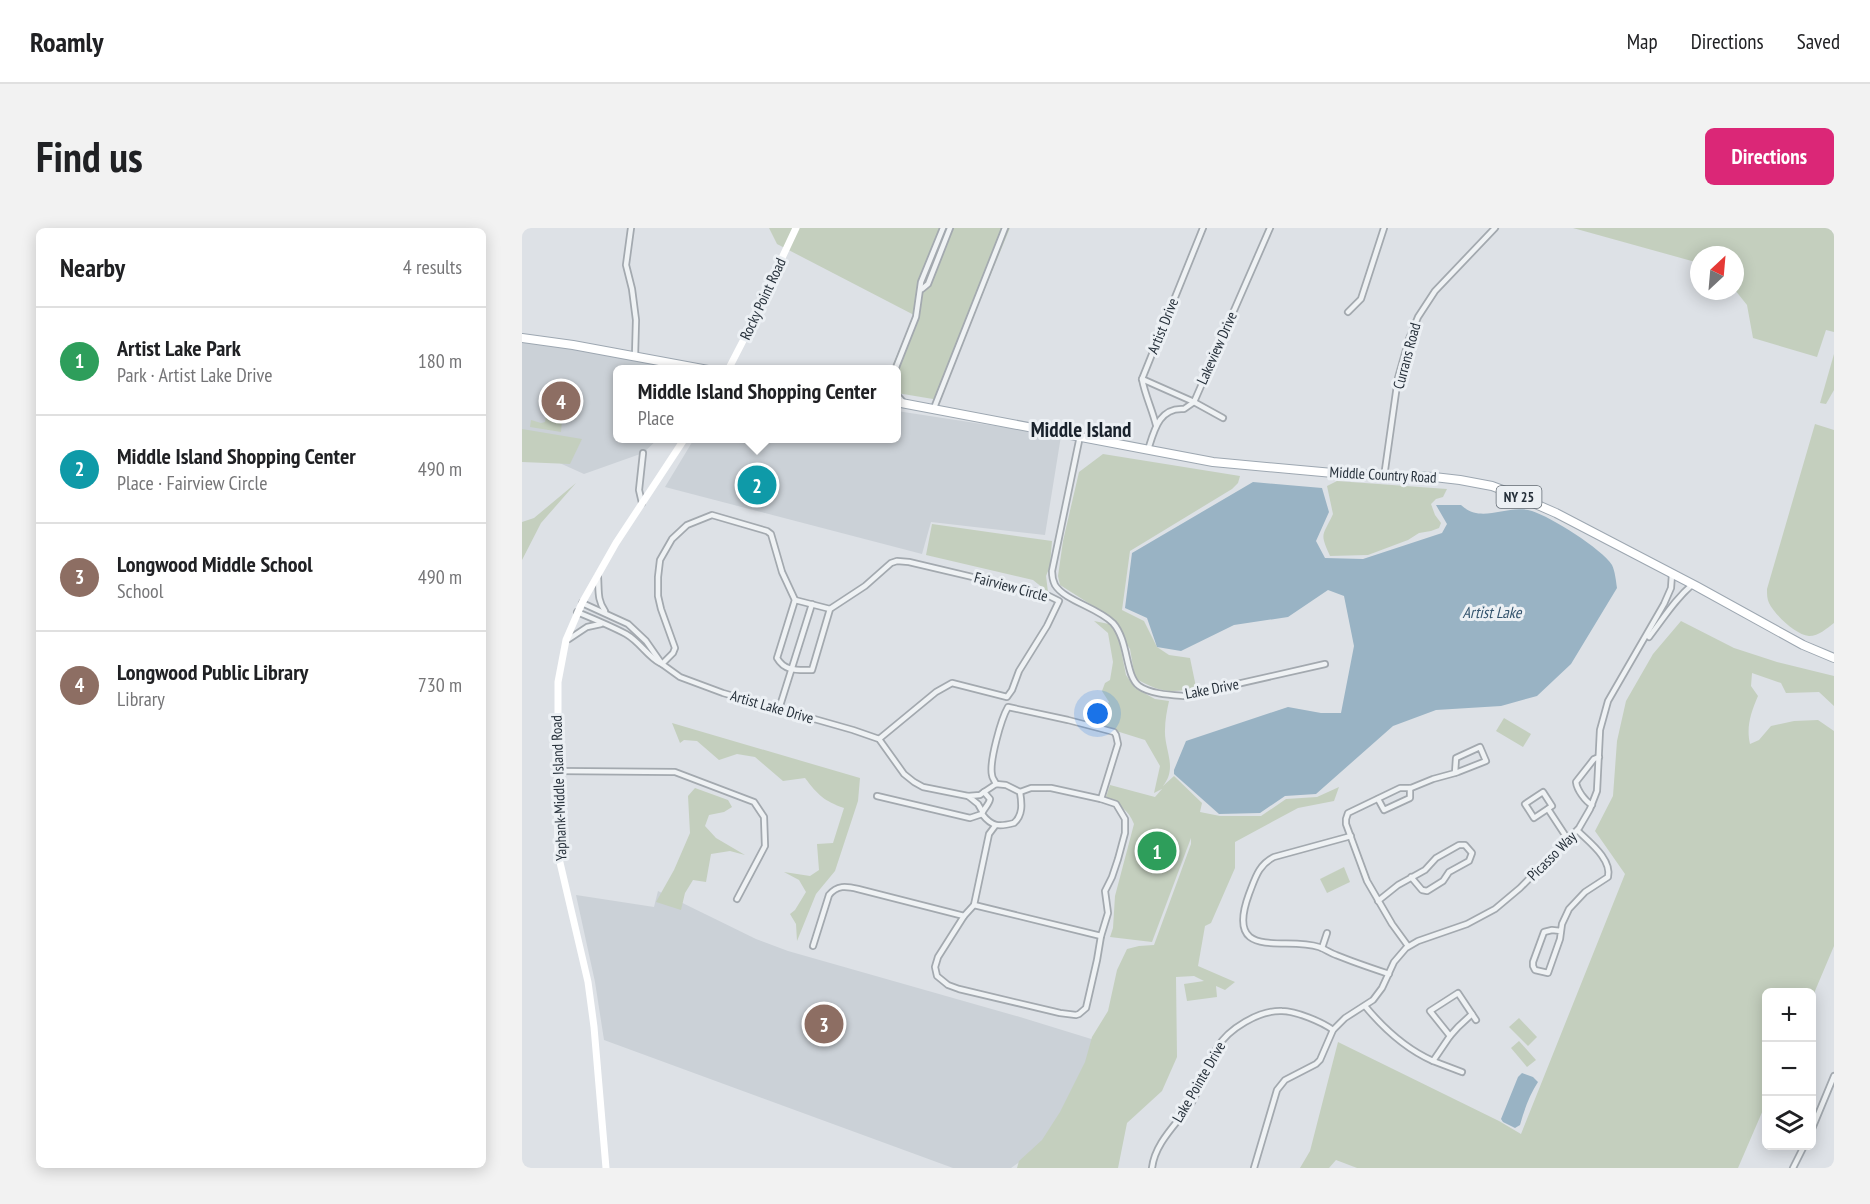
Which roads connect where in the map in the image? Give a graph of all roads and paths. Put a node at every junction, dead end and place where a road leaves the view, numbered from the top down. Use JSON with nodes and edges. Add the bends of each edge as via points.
{"nodes":[{"id":1,"x":631,"y":228,"type":"edge"},
{"id":2,"x":796,"y":228,"type":"edge"},
{"id":3,"x":943,"y":228,"type":"edge"},
{"id":4,"x":950,"y":228,"type":"edge"},
{"id":5,"x":1005,"y":228,"type":"edge"},
{"id":6,"x":1203,"y":228,"type":"edge"},
{"id":7,"x":1270,"y":228,"type":"edge"},
{"id":8,"x":1384,"y":228,"type":"edge"},
{"id":9,"x":1495,"y":228,"type":"edge"},
{"id":10,"x":922,"y":289,"type":"junction"},
{"id":11,"x":1348,"y":312,"type":"dead end"},
{"id":12,"x":522,"y":338,"type":"edge"},
{"id":13,"x":635,"y":356,"type":"junction"},
{"id":14,"x":686,"y":365,"type":"edge"},
{"id":15,"x":730,"y":365,"type":"edge"},
{"id":16,"x":897,"y":365,"type":"edge"},
{"id":17,"x":1142,"y":379,"type":"junction"},
{"id":18,"x":901,"y":402,"type":"edge"},
{"id":19,"x":1194,"y":402,"type":"junction"},
{"id":20,"x":934,"y":408,"type":"junction"},
{"id":21,"x":1223,"y":418,"type":"dead end"},
{"id":22,"x":1156,"y":425,"type":"junction"},
{"id":23,"x":1080,"y":436,"type":"junction"},
{"id":24,"x":682,"y":443,"type":"edge"},
{"id":25,"x":1148,"y":450,"type":"junction"},
{"id":26,"x":643,"y":453,"type":"dead end"},
{"id":27,"x":1384,"y":477,"type":"junction"},
{"id":28,"x":642,"y":503,"type":"junction"},
{"id":29,"x":598,"y":573,"type":"junction"},
{"id":30,"x":1672,"y":574,"type":"junction"},
{"id":31,"x":1693,"y":584,"type":"junction"},
{"id":32,"x":795,"y":600,"type":"junction"},
{"id":33,"x":1667,"y":600,"type":"junction"},
{"id":34,"x":582,"y":603,"type":"junction"},
{"id":35,"x":812,"y":604,"type":"junction"},
{"id":36,"x":1674,"y":604,"type":"junction"},
{"id":37,"x":830,"y":609,"type":"junction"},
{"id":38,"x":578,"y":612,"type":"junction"},
{"id":39,"x":607,"y":613,"type":"junction"},
{"id":40,"x":604,"y":624,"type":"junction"},
{"id":41,"x":565,"y":643,"type":"junction"},
{"id":42,"x":1638,"y":651,"type":"junction"},
{"id":43,"x":1834,"y":658,"type":"edge"},
{"id":44,"x":662,"y":664,"type":"junction"},
{"id":45,"x":1325,"y":664,"type":"dead end"},
{"id":46,"x":792,"y":670,"type":"junction"},
{"id":47,"x":779,"y":709,"type":"junction"},
{"id":48,"x":879,"y":740,"type":"junction"},
{"id":49,"x":1599,"y":757,"type":"junction"},
{"id":50,"x":558,"y":771,"type":"junction"},
{"id":51,"x":1455,"y":773,"type":"junction"},
{"id":52,"x":996,"y":784,"type":"junction"},
{"id":53,"x":1410,"y":788,"type":"junction"},
{"id":54,"x":984,"y":792,"type":"junction"},
{"id":55,"x":1020,"y":792,"type":"junction"},
{"id":56,"x":877,"y":796,"type":"dead end"},
{"id":57,"x":968,"y":796,"type":"junction"},
{"id":58,"x":1378,"y":799,"type":"junction"},
{"id":59,"x":1101,"y":800,"type":"junction"},
{"id":60,"x":1592,"y":806,"type":"junction"},
{"id":61,"x":1548,"y":809,"type":"junction"},
{"id":62,"x":982,"y":813,"type":"junction"},
{"id":63,"x":995,"y":826,"type":"junction"},
{"id":64,"x":1578,"y":831,"type":"junction"},
{"id":65,"x":1350,"y":836,"type":"junction"},
{"id":66,"x":1569,"y":841,"type":"junction"},
{"id":67,"x":1411,"y":877,"type":"junction"},
{"id":68,"x":737,"y":899,"type":"dead end"},
{"id":69,"x":1378,"y":901,"type":"junction"},
{"id":70,"x":974,"y":905,"type":"junction"},
{"id":71,"x":964,"y":916,"type":"junction"},
{"id":72,"x":1561,"y":932,"type":"junction"},
{"id":73,"x":1327,"y":933,"type":"dead end"},
{"id":74,"x":1101,"y":936,"type":"junction"},
{"id":75,"x":813,"y":946,"type":"dead end"},
{"id":76,"x":1408,"y":946,"type":"junction"},
{"id":77,"x":1322,"y":948,"type":"junction"},
{"id":78,"x":1389,"y":974,"type":"junction"},
{"id":79,"x":1365,"y":1006,"type":"junction"},
{"id":80,"x":1472,"y":1014,"type":"junction"},
{"id":81,"x":1476,"y":1020,"type":"dead end"},
{"id":82,"x":1333,"y":1029,"type":"junction"},
{"id":83,"x":1450,"y":1036,"type":"junction"},
{"id":84,"x":1433,"y":1061,"type":"junction"},
{"id":85,"x":1462,"y":1072,"type":"dead end"},
{"id":86,"x":1834,"y":1076,"type":"edge"},
{"id":87,"x":1816,"y":1119,"type":"edge"},
{"id":88,"x":1802,"y":1150,"type":"edge"},
{"id":89,"x":606,"y":1168,"type":"edge"},
{"id":90,"x":1152,"y":1168,"type":"edge"},
{"id":91,"x":1254,"y":1168,"type":"edge"},
{"id":92,"x":1793,"y":1168,"type":"edge"}],
"edges":[{"from":1,"to":13,"type":"street","via":[[626,265],[636,320]]},
{"from":2,"to":15,"type":"main road","name":"Rocky Point Road"},
{"from":3,"to":10,"type":"street","via":[[921,282]]},
{"from":4,"to":10,"type":"street","via":[[928,284]]},
{"from":5,"to":20,"type":"street"},
{"from":6,"to":17,"type":"street","name":"Artist Drive"},
{"from":7,"to":19,"type":"street","name":"Lakeview Drive"},
{"from":8,"to":11,"type":"street","via":[[1361,299]]},
{"from":9,"to":27,"type":"street","name":"Currans Road","via":[[1435,291],[1418,317],[1398,378]]},
{"from":10,"to":16,"type":"street"},
{"from":12,"to":13,"type":"main road"},
{"from":13,"to":14,"type":"main road"},
{"from":17,"to":19,"type":"street"},
{"from":17,"to":22,"type":"street"},
{"from":18,"to":20,"type":"main road","name":"Middle Country Road","number":"NY 25"},
{"from":19,"to":21,"type":"street"},
{"from":19,"to":22,"type":"street","name":"Lakeview Drive","via":[[1184,409],[1170,410]]},
{"from":20,"to":23,"type":"main road","name":"Middle Country Road","number":"NY 25"},
{"from":22,"to":25,"type":"street"},
{"from":23,"to":25,"type":"main road","name":"Middle Country Road","number":"NY 25"},
{"from":23,"to":45,"type":"street","name":"Lake Drive","via":[[1052,571],[1054,583],[1071,598],[1098,611],[1120,631],[1131,675],[1139,686],[1161,694],[1184,696]]},
{"from":24,"to":28,"type":"main road","name":"Yaphank-Middle Island Road"},
{"from":25,"to":27,"type":"main road","name":"Middle Country Road","number":"NY 25","via":[[1222,463]]},
{"from":26,"to":28,"type":"street","via":[[639,490]]},
{"from":27,"to":30,"type":"main road","name":"Middle Country Road","number":"NY 25","via":[[1460,480],[1508,492]]},
{"from":28,"to":29,"type":"main road","name":"Yaphank-Middle Island Road"},
{"from":29,"to":34,"type":"main road","name":"Yaphank-Middle Island Road"},
{"from":29,"to":39,"type":"street","via":[[598,594]]},
{"from":30,"to":31,"type":"main road","name":"Middle Country Road","number":"NY 25"},
{"from":30,"to":33,"type":"street","name":"Picasso Way"},
{"from":31,"to":36,"type":"street","name":"Picasso Way"},
{"from":31,"to":43,"type":"main road","name":"Middle Country Road","number":"NY 25"},
{"from":32,"to":35,"type":"street"},
{"from":32,"to":44,"type":"street","via":[[769,532],[712,515],[693,521],[678,531],[660,560],[658,596],[675,648]]},
{"from":32,"to":46,"type":"street","via":[[777,658]]},
{"from":33,"to":36,"type":"street"},
{"from":33,"to":42,"type":"street","name":"Picasso Way"},
{"from":34,"to":38,"type":"main road","name":"Yaphank-Middle Island Road"},
{"from":34,"to":39,"type":"street","name":"Artist Lake Drive"},
{"from":35,"to":37,"type":"street"},
{"from":35,"to":46,"type":"street"},
{"from":36,"to":42,"type":"street","name":"Picasso Way"},
{"from":37,"to":46,"type":"street","via":[[812,670]]},
{"from":37,"to":48,"type":"street","name":"Fairview Circle","via":[[897,561],[1036,592],[1059,601],[1007,697],[952,683]]},
{"from":38,"to":40,"type":"street"},
{"from":38,"to":41,"type":"main road","name":"Yaphank-Middle Island Road"},
{"from":39,"to":44,"type":"street","name":"Artist Lake Drive","via":[[640,633]]},
{"from":40,"to":41,"type":"street","via":[[587,627]]},
{"from":40,"to":44,"type":"street","via":[[626,634]]},
{"from":41,"to":50,"type":"main road","name":"Yaphank-Middle Island Road","via":[[558,682]]},
{"from":42,"to":49,"type":"street","name":"Picasso Way","via":[[1608,701],[1599,730]]},
{"from":44,"to":47,"type":"street","name":"Artist Lake Drive","via":[[695,683]]},
{"from":46,"to":47,"type":"street"},
{"from":47,"to":48,"type":"street","name":"Artist Lake Drive"},
{"from":48,"to":57,"type":"street","via":[[914,782]]},
{"from":49,"to":60,"type":"street","name":"Picasso Way","via":[[1599,783]]},
{"from":49,"to":60,"type":"street","via":[[1576,782]]},
{"from":50,"to":68,"type":"street","via":[[675,772],[754,802],[764,817],[765,846]]},
{"from":50,"to":89,"type":"main road","name":"Yaphank-Middle Island Road","via":[[558,854],[588,982]]},
{"from":51,"to":51,"type":"street","via":[[1456,758],[1480,747],[1486,761]]},
{"from":51,"to":53,"type":"street"},
{"from":52,"to":54,"type":"street"},
{"from":52,"to":55,"type":"street"},
{"from":52,"to":59,"type":"street","via":[[992,775],[994,753],[1008,707],[1114,732],[1118,744]]},
{"from":53,"to":58,"type":"street","via":[[1400,788]]},
{"from":53,"to":58,"type":"street","via":[[1410,798],[1384,810]]},
{"from":54,"to":57,"type":"street"},
{"from":54,"to":62,"type":"street","via":[[990,799]]},
{"from":55,"to":59,"type":"street","via":[[1051,788]]},
{"from":55,"to":63,"type":"street","via":[[1021,814],[1016,822]]},
{"from":56,"to":62,"type":"street","via":[[970,819]]},
{"from":57,"to":62,"type":"street"},
{"from":58,"to":65,"type":"street","via":[[1348,813]]},
{"from":59,"to":74,"type":"street","via":[[1116,804],[1123,813],[1125,833],[1105,891],[1108,913]]},
{"from":60,"to":64,"type":"street","name":"Picasso Way"},
{"from":61,"to":61,"type":"street","via":[[1534,818],[1525,804],[1543,792],[1552,806]]},
{"from":61,"to":66,"type":"street"},
{"from":62,"to":63,"type":"street"},
{"from":63,"to":70,"type":"street","via":[[989,834]]},
{"from":64,"to":66,"type":"street","name":"Picasso Way"},
{"from":64,"to":72,"type":"street","via":[[1602,856],[1609,872],[1605,880],[1573,903]]},
{"from":65,"to":69,"type":"street"},
{"from":65,"to":77,"type":"street","via":[[1263,863],[1244,909],[1245,929],[1259,942]]},
{"from":66,"to":76,"type":"street","name":"Picasso Way","via":[[1495,909]]},
{"from":67,"to":67,"type":"street","via":[[1459,845],[1465,845],[1472,854],[1469,861],[1427,891]]},
{"from":67,"to":69,"type":"street"},
{"from":69,"to":76,"type":"street"},
{"from":70,"to":71,"type":"street"},
{"from":70,"to":74,"type":"street"},
{"from":71,"to":74,"type":"street","via":[[938,957],[937,976],[959,989],[1070,1015],[1086,1008]]},
{"from":71,"to":75,"type":"street","via":[[840,886],[829,895]]},
{"from":72,"to":72,"type":"street","via":[[1548,973],[1535,970],[1533,962],[1544,932]]},
{"from":73,"to":77,"type":"street"},
{"from":76,"to":78,"type":"street","name":"Picasso Way"},
{"from":77,"to":78,"type":"street"},
{"from":78,"to":79,"type":"street","via":[[1378,995]]},
{"from":79,"to":82,"type":"street"},
{"from":79,"to":84,"type":"street","via":[[1407,1047]]},
{"from":80,"to":81,"type":"street"},
{"from":80,"to":83,"type":"street"},
{"from":80,"to":83,"type":"street","via":[[1458,993],[1430,1011]]},
{"from":82,"to":90,"type":"street","name":"Lake Pointe Drive","via":[[1282,1011],[1266,1013],[1231,1031],[1217,1048],[1193,1100],[1159,1147]]},
{"from":82,"to":91,"type":"street","via":[[1320,1060],[1289,1077],[1278,1088]]},
{"from":83,"to":84,"type":"street"},
{"from":84,"to":85,"type":"street"},
{"from":86,"to":87,"type":"street"},
{"from":88,"to":92,"type":"street"}]}
